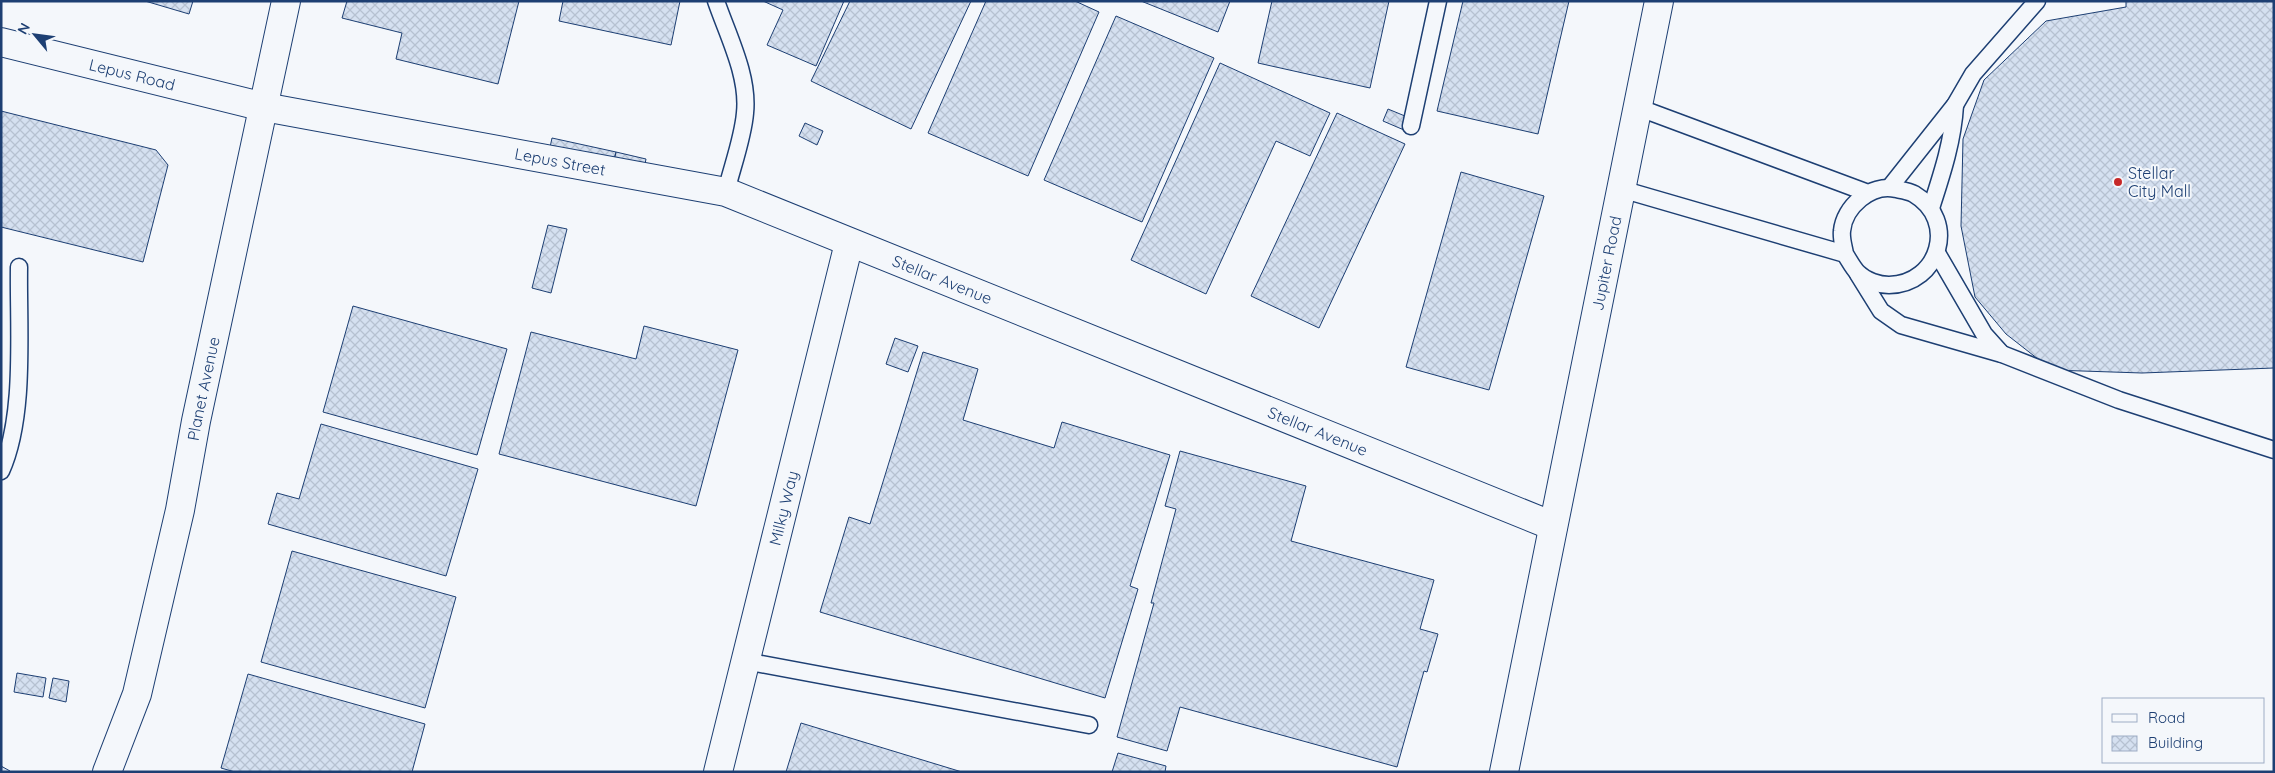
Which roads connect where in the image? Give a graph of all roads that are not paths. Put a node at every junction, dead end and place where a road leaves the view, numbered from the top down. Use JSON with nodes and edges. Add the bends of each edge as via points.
{"nodes":[{"id":1,"x":286,"y":1,"type":"edge"},
{"id":2,"x":716,"y":1,"type":"edge"},
{"id":3,"x":1438,"y":1,"type":"edge"},
{"id":4,"x":1659,"y":1,"type":"edge"},
{"id":5,"x":2037,"y":1,"type":"edge"},
{"id":6,"x":1,"y":42,"type":"edge"},
{"id":7,"x":1955,"y":105,"type":"junction"},
{"id":8,"x":264,"y":107,"type":"junction"},
{"id":9,"x":1637,"y":107,"type":"junction"},
{"id":10,"x":1411,"y":126,"type":"dead end"},
{"id":11,"x":1890,"y":188,"type":"junction"},
{"id":12,"x":1621,"y":190,"type":"junction"},
{"id":13,"x":726,"y":192,"type":"junction"},
{"id":14,"x":1868,"y":193,"type":"junction"},
{"id":15,"x":1931,"y":208,"type":"junction"},
{"id":16,"x":849,"y":243,"type":"junction"},
{"id":17,"x":1937,"y":253,"type":"junction"},
{"id":18,"x":1845,"y":254,"type":"junction"},
{"id":19,"x":19,"y":267,"type":"dead end"},
{"id":20,"x":1858,"y":274,"type":"junction"},
{"id":21,"x":2002,"y":354,"type":"junction"},
{"id":22,"x":2274,"y":450,"type":"edge"},
{"id":23,"x":1,"y":471,"type":"edge"},
{"id":24,"x":1553,"y":526,"type":"junction"},
{"id":25,"x":745,"y":662,"type":"junction"},
{"id":26,"x":1089,"y":726,"type":"dead end"},
{"id":27,"x":107,"y":772,"type":"edge"},
{"id":28,"x":718,"y":772,"type":"edge"},
{"id":29,"x":1504,"y":772,"type":"edge"}],
"edges":[{"from":1,"to":8,"type":"street","name":"Planet Avenue"},
{"from":2,"to":13,"type":"lane","via":[[739,65],[745,94],[745,113]]},
{"from":3,"to":10,"type":"lane"},
{"from":4,"to":9,"type":"street","name":"Jupiter Road"},
{"from":5,"to":7,"type":"lane","via":[[1973,74]]},
{"from":6,"to":8,"type":"street","name":"Lepus Road"},
{"from":7,"to":11,"type":"lane"},
{"from":7,"to":15,"type":"lane","via":[[1946,161]]},
{"from":8,"to":13,"type":"street","name":"Lepus Street"},
{"from":8,"to":27,"type":"street","name":"Planet Avenue","via":[[180,510],[137,694]]},
{"from":9,"to":12,"type":"street","name":"Jupiter Road"},
{"from":9,"to":14,"type":"lane"},
{"from":11,"to":14,"type":"lane"},
{"from":11,"to":15,"type":"lane","via":[[1913,193]]},
{"from":12,"to":18,"type":"lane"},
{"from":12,"to":24,"type":"street","name":"Jupiter Road"},
{"from":13,"to":16,"type":"street","name":"Lepus Street"},
{"from":14,"to":18,"type":"lane","via":[[1850,209],[1842,231]]},
{"from":15,"to":17,"type":"lane","via":[[1940,230]]},
{"from":16,"to":24,"type":"street","name":"Stellar Avenue"},
{"from":16,"to":25,"type":"street","name":"Milky Way"},
{"from":17,"to":20,"type":"lane","via":[[1923,273],[1903,284],[1879,285]]},
{"from":17,"to":21,"type":"lane","via":[[1984,334]]},
{"from":18,"to":20,"type":"lane"},
{"from":19,"to":23,"type":"lane","via":[[17,401],[10,452]]},
{"from":20,"to":21,"type":"lane","via":[[1880,311],[1902,325]]},
{"from":21,"to":22,"type":"lane","via":[[2119,400]]},
{"from":24,"to":29,"type":"street"},
{"from":25,"to":26,"type":"lane"},
{"from":25,"to":28,"type":"street","name":"Milky Way"}]}
